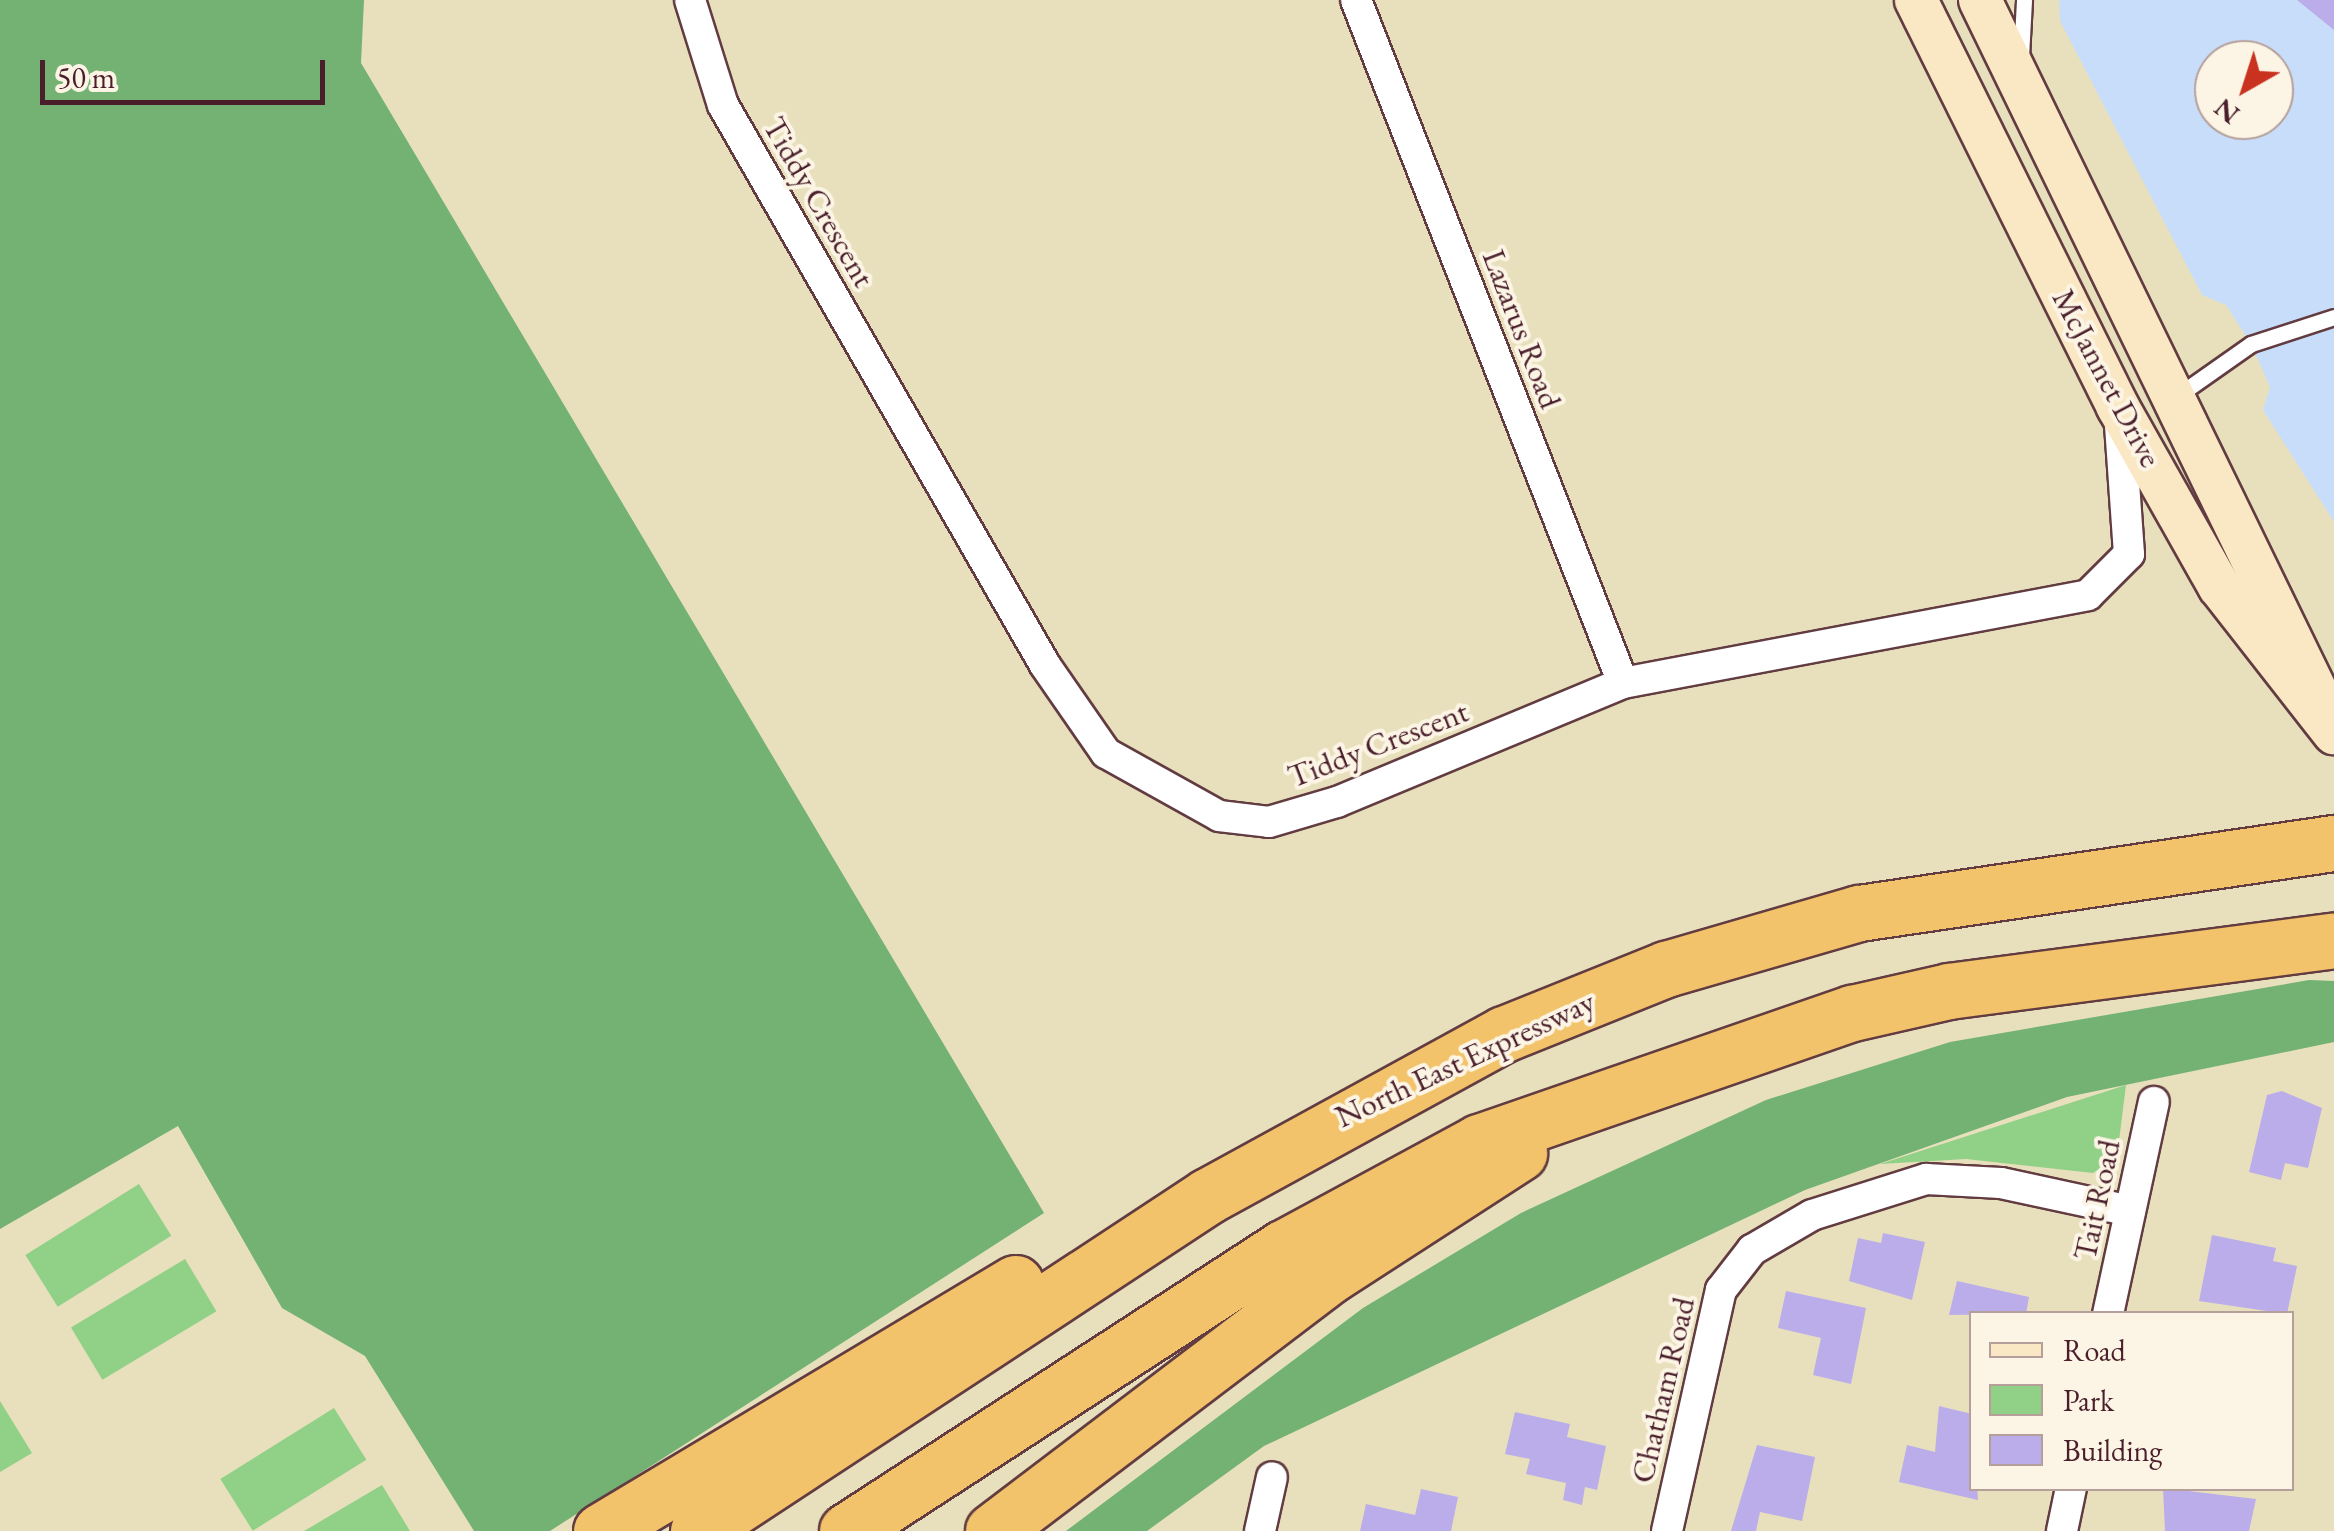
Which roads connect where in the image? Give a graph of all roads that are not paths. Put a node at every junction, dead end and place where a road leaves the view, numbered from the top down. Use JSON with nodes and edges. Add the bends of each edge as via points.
{"nodes":[{"id":1,"x":690,"y":0,"type":"edge"},
{"id":2,"x":1356,"y":0,"type":"edge"},
{"id":3,"x":1916,"y":0,"type":"edge"},
{"id":4,"x":1980,"y":0,"type":"edge"},
{"id":5,"x":2024,"y":0,"type":"edge"},
{"id":6,"x":2021,"y":70,"type":"junction"},
{"id":7,"x":2334,"y":317,"type":"edge"},
{"id":8,"x":2177,"y":396,"type":"junction"},
{"id":9,"x":2118,"y":406,"type":"junction"},
{"id":10,"x":2183,"y":519,"type":"junction"},
{"id":11,"x":1623,"y":683,"type":"junction"},
{"id":12,"x":2334,"y":732,"type":"edge"},
{"id":13,"x":2334,"y":843,"type":"edge"},
{"id":14,"x":2334,"y":940,"type":"edge"},
{"id":15,"x":2154,"y":1102,"type":"dead end"},
{"id":16,"x":1576,"y":1108,"type":"junction"},
{"id":17,"x":2130,"y":1211,"type":"junction"},
{"id":18,"x":1088,"y":1271,"type":"junction"},
{"id":19,"x":2109,"y":1311,"type":"edge"},
{"id":20,"x":1272,"y":1477,"type":"dead end"},
{"id":21,"x":2070,"y":1491,"type":"edge"},
{"id":22,"x":602,"y":1531,"type":"edge"},
{"id":23,"x":698,"y":1531,"type":"edge"},
{"id":24,"x":847,"y":1531,"type":"edge"},
{"id":25,"x":992,"y":1531,"type":"edge"},
{"id":26,"x":1260,"y":1531,"type":"edge"},
{"id":27,"x":1667,"y":1531,"type":"edge"},
{"id":28,"x":2062,"y":1531,"type":"edge"}],
"edges":[{"from":1,"to":11,"type":"street","name":"Tiddy Crescent","via":[[723,106],[1045,666],[1106,753],[1219,816],[1269,822]]},
{"from":2,"to":11,"type":"street","name":"Lazarus Road"},
{"from":3,"to":9,"type":"street","name":"McJannet Drive"},
{"from":4,"to":6,"type":"street","name":"McJannet Drive"},
{"from":5,"to":6,"type":"lane"},
{"from":6,"to":8,"type":"street","name":"McJannet Drive"},
{"from":7,"to":8,"type":"lane","via":[[2252,344]]},
{"from":8,"to":10,"type":"street","via":[[2163,428]]},
{"from":8,"to":12,"type":"street","name":"McJannet Drive"},
{"from":9,"to":10,"type":"street","name":"McJannet Drive"},
{"from":9,"to":11,"type":"street","name":"Tiddy Crescent","via":[[2133,523],[2129,554],[2110,582],[2088,595]]},
{"from":10,"to":12,"type":"street","name":"McJannet Drive","via":[[2250,634]]},
{"from":13,"to":18,"type":"highway","name":"North East Expressway","via":[[1859,913],[1666,968],[1340,1117]]},
{"from":14,"to":16,"type":"highway","via":[[1949,991],[1759,1040]]},
{"from":15,"to":17,"type":"street","name":"Tait Road"},
{"from":16,"to":24,"type":"highway","via":[[1368,1196]]},
{"from":16,"to":25,"type":"highway","via":[[1332,1274]]},
{"from":17,"to":19,"type":"street","name":"Tait Road"},
{"from":17,"to":27,"type":"street","name":"Chatham Road","via":[[2001,1183],[1926,1179],[1812,1215],[1752,1250],[1722,1290]]},
{"from":18,"to":22,"type":"highway","via":[[1001,1286]]},
{"from":18,"to":23,"type":"highway","name":"North East Expressway"},
{"from":20,"to":26,"type":"street"},
{"from":21,"to":28,"type":"street"}]}
